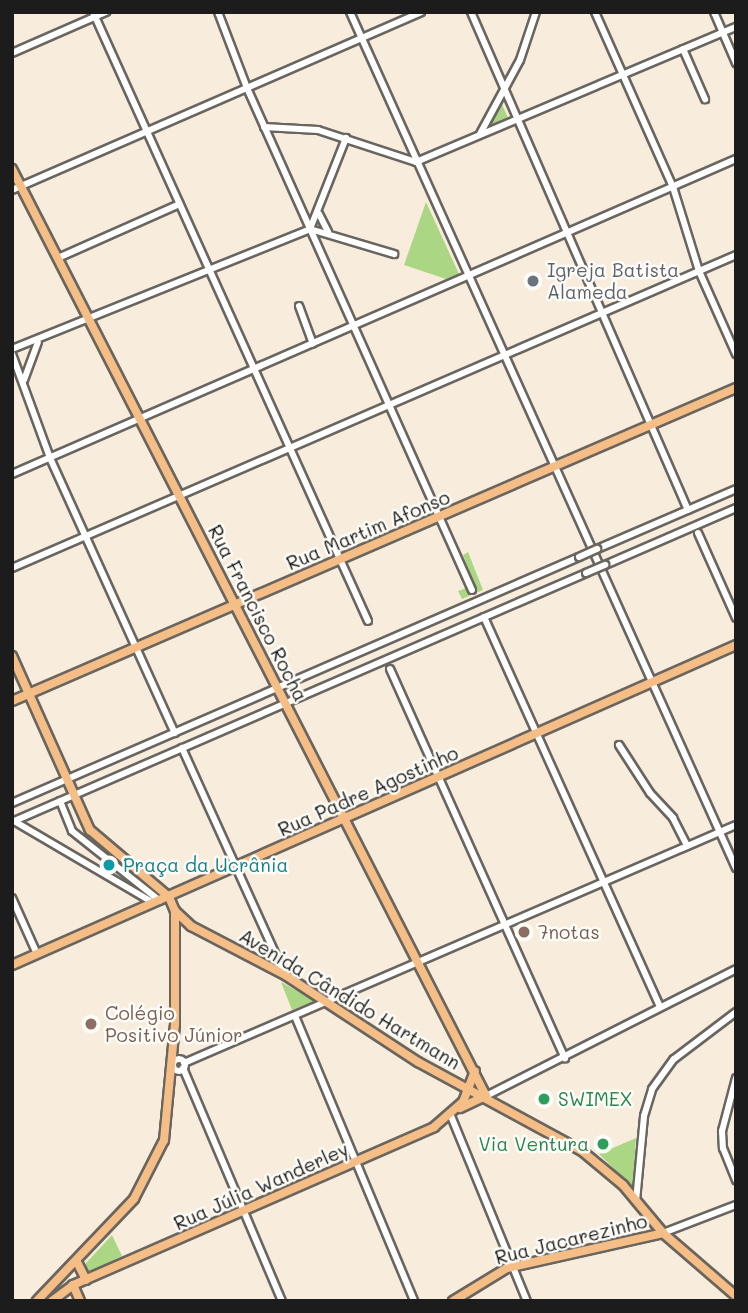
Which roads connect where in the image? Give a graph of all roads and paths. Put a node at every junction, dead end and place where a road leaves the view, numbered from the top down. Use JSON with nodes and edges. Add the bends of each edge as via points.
{"nodes":[{"id":1,"x":106,"y":12,"type":"edge"},
{"id":2,"x":218,"y":12,"type":"edge"},
{"id":3,"x":350,"y":12,"type":"edge"},
{"id":4,"x":421,"y":12,"type":"edge"},
{"id":5,"x":471,"y":12,"type":"edge"},
{"id":6,"x":536,"y":12,"type":"edge"},
{"id":7,"x":595,"y":12,"type":"edge"},
{"id":8,"x":714,"y":12,"type":"edge"},
{"id":9,"x":94,"y":14,"type":"edge"},
{"id":10,"x":736,"y":27,"type":"edge"},
{"id":11,"x":723,"y":33,"type":"junction"},
{"id":12,"x":362,"y":38,"type":"junction"},
{"id":13,"x":683,"y":49,"type":"junction"},
{"id":14,"x":12,"y":53,"type":"edge"},
{"id":15,"x":736,"y":63,"type":"edge"},
{"id":16,"x":622,"y":75,"type":"junction"},
{"id":17,"x":247,"y":88,"type":"junction"},
{"id":18,"x":505,"y":91,"type":"junction"},
{"id":19,"x":705,"y":99,"type":"dead end"},
{"id":20,"x":517,"y":119,"type":"junction"},
{"id":21,"x":264,"y":127,"type":"junction"},
{"id":22,"x":147,"y":131,"type":"junction"},
{"id":23,"x":479,"y":135,"type":"junction"},
{"id":24,"x":346,"y":138,"type":"junction"},
{"id":25,"x":736,"y":159,"type":"edge"},
{"id":26,"x":416,"y":162,"type":"junction"},
{"id":27,"x":12,"y":169,"type":"edge"},
{"id":28,"x":21,"y":186,"type":"junction"},
{"id":29,"x":673,"y":187,"type":"junction"},
{"id":30,"x":12,"y":190,"type":"edge"},
{"id":31,"x":180,"y":204,"type":"junction"},
{"id":32,"x":319,"y":214,"type":"junction"},
{"id":33,"x":310,"y":229,"type":"junction"},
{"id":34,"x":328,"y":232,"type":"junction"},
{"id":35,"x":566,"y":233,"type":"junction"},
{"id":36,"x":394,"y":254,"type":"dead end"},
{"id":37,"x":736,"y":255,"type":"edge"},
{"id":38,"x":58,"y":258,"type":"junction"},
{"id":39,"x":210,"y":270,"type":"junction"},
{"id":40,"x":699,"y":271,"type":"junction"},
{"id":41,"x":467,"y":276,"type":"junction"},
{"id":42,"x":299,"y":306,"type":"dead end"},
{"id":43,"x":601,"y":313,"type":"junction"},
{"id":44,"x":90,"y":321,"type":"junction"},
{"id":45,"x":354,"y":326,"type":"junction"},
{"id":46,"x":38,"y":342,"type":"junction"},
{"id":47,"x":313,"y":344,"type":"junction"},
{"id":48,"x":12,"y":352,"type":"edge"},
{"id":49,"x":736,"y":354,"type":"edge"},
{"id":50,"x":503,"y":355,"type":"junction"},
{"id":51,"x":254,"y":369,"type":"junction"},
{"id":52,"x":23,"y":382,"type":"junction"},
{"id":53,"x":736,"y":388,"type":"edge"},
{"id":54,"x":389,"y":405,"type":"junction"},
{"id":55,"x":141,"y":418,"type":"junction"},
{"id":56,"x":650,"y":425,"type":"junction"},
{"id":57,"x":290,"y":447,"type":"junction"},
{"id":58,"x":50,"y":458,"type":"junction"},
{"id":59,"x":553,"y":467,"type":"junction"},
{"id":60,"x":12,"y":474,"type":"edge"},
{"id":61,"x":736,"y":489,"type":"edge"},
{"id":62,"x":180,"y":495,"type":"junction"},
{"id":63,"x":736,"y":508,"type":"edge"},
{"id":64,"x":688,"y":510,"type":"junction"},
{"id":65,"x":439,"y":516,"type":"junction"},
{"id":66,"x":698,"y":533,"type":"dead end"},
{"id":67,"x":85,"y":536,"type":"junction"},
{"id":68,"x":340,"y":559,"type":"junction"},
{"id":69,"x":556,"y":567,"type":"junction"},
{"id":70,"x":12,"y":568,"type":"edge"},
{"id":71,"x":563,"y":583,"type":"junction"},
{"id":72,"x":472,"y":590,"type":"dead end"},
{"id":73,"x":236,"y":604,"type":"junction"},
{"id":74,"x":484,"y":617,"type":"junction"},
{"id":75,"x":736,"y":618,"type":"edge"},
{"id":76,"x":368,"y":621,"type":"dead end"},
{"id":77,"x":736,"y":645,"type":"edge"},
{"id":78,"x":136,"y":648,"type":"junction"},
{"id":79,"x":12,"y":656,"type":"edge"},
{"id":80,"x":390,"y":669,"type":"dead end"},
{"id":81,"x":650,"y":683,"type":"junction"},
{"id":82,"x":279,"y":688,"type":"junction"},
{"id":83,"x":29,"y":694,"type":"junction"},
{"id":84,"x":12,"y":701,"type":"edge"},
{"id":85,"x":287,"y":703,"type":"junction"},
{"id":86,"x":175,"y":733,"type":"junction"},
{"id":87,"x":537,"y":734,"type":"junction"},
{"id":88,"x":619,"y":745,"type":"dead end"},
{"id":89,"x":182,"y":748,"type":"junction"},
{"id":90,"x":439,"y":777,"type":"junction"},
{"id":91,"x":67,"y":780,"type":"junction"},
{"id":92,"x":74,"y":795,"type":"junction"},
{"id":93,"x":60,"y":801,"type":"junction"},
{"id":94,"x":12,"y":803,"type":"edge"},
{"id":95,"x":346,"y":818,"type":"junction"},
{"id":96,"x":13,"y":822,"type":"edge"},
{"id":97,"x":736,"y":825,"type":"edge"},
{"id":98,"x":719,"y":832,"type":"junction"},
{"id":99,"x":687,"y":846,"type":"junction"},
{"id":100,"x":236,"y":867,"type":"junction"},
{"id":101,"x":736,"y":868,"type":"edge"},
{"id":102,"x":603,"y":882,"type":"junction"},
{"id":103,"x":12,"y":898,"type":"edge"},
{"id":104,"x":161,"y":900,"type":"junction"},
{"id":105,"x":175,"y":911,"type":"junction"},
{"id":106,"x":505,"y":925,"type":"junction"},
{"id":107,"x":37,"y":954,"type":"junction"},
{"id":108,"x":419,"y":962,"type":"junction"},
{"id":109,"x":12,"y":965,"type":"edge"},
{"id":110,"x":736,"y":970,"type":"edge"},
{"id":111,"x":285,"y":975,"type":"junction"},
{"id":112,"x":329,"y":1002,"type":"junction"},
{"id":113,"x":660,"y":1007,"type":"junction"},
{"id":114,"x":736,"y":1012,"type":"edge"},
{"id":115,"x":295,"y":1016,"type":"junction"},
{"id":116,"x":565,"y":1059,"type":"junction"},
{"id":117,"x":173,"y":1064,"type":"junction"},
{"id":118,"x":184,"y":1066,"type":"junction"},
{"id":119,"x":475,"y":1071,"type":"junction"},
{"id":120,"x":736,"y":1078,"type":"edge"},
{"id":121,"x":471,"y":1089,"type":"junction"},
{"id":122,"x":486,"y":1096,"type":"junction"},
{"id":123,"x":458,"y":1109,"type":"junction"},
{"id":124,"x":451,"y":1116,"type":"junction"},
{"id":125,"x":356,"y":1162,"type":"junction"},
{"id":126,"x":736,"y":1180,"type":"edge"},
{"id":127,"x":636,"y":1201,"type":"junction"},
{"id":128,"x":736,"y":1205,"type":"edge"},
{"id":129,"x":244,"y":1211,"type":"junction"},
{"id":130,"x":663,"y":1233,"type":"junction"},
{"id":131,"x":77,"y":1262,"type":"junction"},
{"id":132,"x":513,"y":1266,"type":"junction"},
{"id":133,"x":62,"y":1279,"type":"junction"},
{"id":134,"x":86,"y":1280,"type":"junction"},
{"id":135,"x":74,"y":1285,"type":"junction"},
{"id":136,"x":736,"y":1296,"type":"edge"},
{"id":137,"x":37,"y":1301,"type":"edge"},
{"id":138,"x":52,"y":1301,"type":"edge"},
{"id":139,"x":80,"y":1301,"type":"edge"},
{"id":140,"x":282,"y":1301,"type":"edge"},
{"id":141,"x":414,"y":1301,"type":"edge"},
{"id":142,"x":453,"y":1301,"type":"edge"},
{"id":143,"x":527,"y":1301,"type":"edge"}],
"edges":[{"from":1,"to":9,"type":"street"},
{"from":2,"to":17,"type":"street"},
{"from":3,"to":12,"type":"street"},
{"from":4,"to":12,"type":"street"},
{"from":5,"to":18,"type":"street"},
{"from":6,"to":18,"type":"street"},
{"from":7,"to":16,"type":"street"},
{"from":8,"to":11,"type":"street"},
{"from":9,"to":14,"type":"street"},
{"from":9,"to":22,"type":"street"},
{"from":10,"to":11,"type":"street"},
{"from":11,"to":13,"type":"street"},
{"from":11,"to":15,"type":"street"},
{"from":12,"to":17,"type":"street"},
{"from":12,"to":26,"type":"street"},
{"from":13,"to":16,"type":"street"},
{"from":13,"to":19,"type":"street"},
{"from":16,"to":20,"type":"street"},
{"from":16,"to":29,"type":"street"},
{"from":17,"to":21,"type":"street"},
{"from":17,"to":22,"type":"street"},
{"from":18,"to":20,"type":"street"},
{"from":18,"to":23,"type":"street"},
{"from":20,"to":23,"type":"street"},
{"from":20,"to":35,"type":"street"},
{"from":21,"to":24,"type":"street","via":[[306,128]]},
{"from":21,"to":33,"type":"street"},
{"from":22,"to":28,"type":"street"},
{"from":22,"to":31,"type":"street"},
{"from":23,"to":26,"type":"street"},
{"from":24,"to":26,"type":"street"},
{"from":24,"to":32,"type":"street"},
{"from":25,"to":29,"type":"street"},
{"from":26,"to":41,"type":"street"},
{"from":27,"to":28,"type":"main road","name":"Rua Francisco Rocha"},
{"from":28,"to":30,"type":"street"},
{"from":28,"to":38,"type":"main road","name":"Rua Francisco Rocha"},
{"from":29,"to":35,"type":"street"},
{"from":29,"to":40,"type":"street"},
{"from":31,"to":38,"type":"street"},
{"from":31,"to":39,"type":"street"},
{"from":32,"to":33,"type":"street"},
{"from":32,"to":34,"type":"street"},
{"from":33,"to":34,"type":"street"},
{"from":33,"to":39,"type":"street"},
{"from":33,"to":45,"type":"street"},
{"from":34,"to":36,"type":"street"},
{"from":35,"to":41,"type":"street"},
{"from":35,"to":43,"type":"street"},
{"from":37,"to":40,"type":"street"},
{"from":38,"to":44,"type":"main road","name":"Rua Francisco Rocha"},
{"from":39,"to":44,"type":"street"},
{"from":39,"to":51,"type":"street"},
{"from":40,"to":43,"type":"street"},
{"from":40,"to":49,"type":"street"},
{"from":41,"to":45,"type":"street"},
{"from":41,"to":50,"type":"street"},
{"from":42,"to":47,"type":"street"},
{"from":43,"to":50,"type":"street"},
{"from":43,"to":56,"type":"street"},
{"from":44,"to":46,"type":"street"},
{"from":44,"to":55,"type":"main road","name":"Rua Francisco Rocha"},
{"from":45,"to":47,"type":"street"},
{"from":45,"to":54,"type":"street"},
{"from":46,"to":48,"type":"street"},
{"from":46,"to":52,"type":"street"},
{"from":47,"to":51,"type":"street"},
{"from":48,"to":52,"type":"street"},
{"from":50,"to":54,"type":"street"},
{"from":50,"to":59,"type":"street"},
{"from":51,"to":55,"type":"street"},
{"from":51,"to":57,"type":"street"},
{"from":52,"to":58,"type":"street"},
{"from":53,"to":56,"type":"main road","name":"Rua Martim Afonso"},
{"from":54,"to":57,"type":"street"},
{"from":54,"to":65,"type":"street"},
{"from":55,"to":58,"type":"street"},
{"from":55,"to":62,"type":"main road","name":"Rua Francisco Rocha"},
{"from":56,"to":59,"type":"main road","name":"Rua Martim Afonso"},
{"from":56,"to":64,"type":"street"},
{"from":57,"to":62,"type":"street"},
{"from":57,"to":68,"type":"street"},
{"from":58,"to":60,"type":"street"},
{"from":58,"to":67,"type":"street"},
{"from":59,"to":65,"type":"main road","name":"Rua Martim Afonso"},
{"from":59,"to":81,"type":"street"},
{"from":61,"to":64,"type":"street"},
{"from":62,"to":67,"type":"street"},
{"from":62,"to":73,"type":"main road","name":"Rua Francisco Rocha"},
{"from":63,"to":71,"type":"street","bridge":true},
{"from":64,"to":69,"type":"street","bridge":true},
{"from":65,"to":68,"type":"main road","name":"Rua Martim Afonso"},
{"from":65,"to":72,"type":"street"},
{"from":66,"to":75,"type":"street"},
{"from":67,"to":70,"type":"street"},
{"from":67,"to":78,"type":"street"},
{"from":68,"to":73,"type":"main road","name":"Rua Martim Afonso"},
{"from":68,"to":76,"type":"street"},
{"from":69,"to":71,"type":"street"},
{"from":69,"to":82,"type":"street"},
{"from":71,"to":74,"type":"street"},
{"from":73,"to":78,"type":"main road","name":"Rua Martim Afonso"},
{"from":73,"to":82,"type":"main road","name":"Rua Francisco Rocha"},
{"from":74,"to":85,"type":"street"},
{"from":74,"to":87,"type":"street"},
{"from":77,"to":81,"type":"main road","name":"Rua Padre Agostinho"},
{"from":78,"to":83,"type":"main road","name":"Rua Martim Afonso"},
{"from":78,"to":86,"type":"street"},
{"from":79,"to":83,"type":"main road"},
{"from":80,"to":90,"type":"street"},
{"from":81,"to":87,"type":"main road","name":"Rua Padre Agostinho"},
{"from":81,"to":98,"type":"street"},
{"from":82,"to":85,"type":"main road","name":"Rua Francisco Rocha"},
{"from":82,"to":86,"type":"street"},
{"from":83,"to":84,"type":"main road","name":"Rua Martim Afonso"},
{"from":83,"to":91,"type":"main road"},
{"from":85,"to":89,"type":"street"},
{"from":85,"to":95,"type":"main road","name":"Rua Francisco Rocha"},
{"from":86,"to":91,"type":"street"},
{"from":87,"to":90,"type":"main road","name":"Rua Padre Agostinho"},
{"from":87,"to":102,"type":"street"},
{"from":88,"to":99,"type":"street","via":[[650,793],[673,818]]},
{"from":89,"to":92,"type":"street"},
{"from":89,"to":100,"type":"street"},
{"from":90,"to":95,"type":"main road","name":"Rua Padre Agostinho"},
{"from":90,"to":106,"type":"street"},
{"from":91,"to":92,"type":"main road"},
{"from":91,"to":94,"type":"street"},
{"from":92,"to":93,"type":"street"},
{"from":92,"to":104,"type":"main road","via":[[91,831]]},
{"from":93,"to":96,"type":"street"},
{"from":93,"to":104,"type":"street","via":[[72,831]]},
{"from":95,"to":100,"type":"main road","name":"Rua Padre Agostinho"},
{"from":95,"to":108,"type":"main road","name":"Rua Francisco Rocha"},
{"from":96,"to":104,"type":"street"},
{"from":97,"to":98,"type":"street"},
{"from":98,"to":99,"type":"street"},
{"from":98,"to":101,"type":"street"},
{"from":99,"to":102,"type":"street"},
{"from":100,"to":104,"type":"main road","name":"Rua Padre Agostinho"},
{"from":100,"to":111,"type":"street"},
{"from":102,"to":106,"type":"street"},
{"from":102,"to":113,"type":"street"},
{"from":103,"to":107,"type":"street"},
{"from":104,"to":105,"type":"main road"},
{"from":104,"to":105,"type":"main road"},
{"from":104,"to":107,"type":"main road","name":"Rua Padre Agostinho"},
{"from":105,"to":111,"type":"main road","name":"Avenida Cândido Hartmann","via":[[200,932]]},
{"from":105,"to":117,"type":"main road"},
{"from":106,"to":108,"type":"street"},
{"from":106,"to":116,"type":"street"},
{"from":107,"to":109,"type":"main road","name":"Rua Padre Agostinho"},
{"from":108,"to":112,"type":"street"},
{"from":108,"to":119,"type":"main road","name":"Rua Francisco Rocha"},
{"from":110,"to":113,"type":"street","name":"Rua Júlia Wanderley"},
{"from":111,"to":112,"type":"main road","name":"Avenida Cândido Hartmann"},
{"from":112,"to":115,"type":"street"},
{"from":112,"to":121,"type":"main road","name":"Avenida Cândido Hartmann","via":[[418,1062]]},
{"from":113,"to":116,"type":"street","name":"Rua Júlia Wanderley"},
{"from":114,"to":127,"type":"street","via":[[674,1059],[652,1088],[644,1115]]},
{"from":115,"to":118,"type":"street"},
{"from":115,"to":125,"type":"street"},
{"from":116,"to":122,"type":"street","name":"Rua Júlia Wanderley"},
{"from":117,"to":118,"type":"street","via":[[178,1059]]},
{"from":117,"to":131,"type":"main road","via":[[164,1140],[152,1166],[134,1199]]},
{"from":118,"to":129,"type":"street"},
{"from":119,"to":121,"type":"main road"},
{"from":119,"to":122,"type":"main road","name":"Rua Francisco Rocha"},
{"from":120,"to":126,"type":"street","via":[[722,1139]]},
{"from":121,"to":122,"type":"main road","name":"Avenida Cândido Hartmann"},
{"from":121,"to":123,"type":"main road","name":"Rua Júlia Wanderley"},
{"from":122,"to":123,"type":"main road","name":"Rua Júlia Wanderley"},
{"from":122,"to":127,"type":"main road","name":"Avenida Cândido Hartmann","via":[[582,1151]]},
{"from":123,"to":124,"type":"main road","name":"Rua Júlia Wanderley"},
{"from":124,"to":125,"type":"main road","name":"Rua Júlia Wanderley"},
{"from":124,"to":132,"type":"street"},
{"from":125,"to":129,"type":"main road","name":"Rua Júlia Wanderley"},
{"from":125,"to":141,"type":"street"},
{"from":127,"to":130,"type":"main road","name":"Avenida Cândido Hartmann"},
{"from":128,"to":130,"type":"street"},
{"from":129,"to":134,"type":"main road","name":"Rua Júlia Wanderley"},
{"from":129,"to":140,"type":"street"},
{"from":130,"to":132,"type":"main road","name":"Rua Jacarezinho"},
{"from":130,"to":136,"type":"main road","name":"Avenida Cândido Hartmann"},
{"from":131,"to":133,"type":"main road"},
{"from":131,"to":134,"type":"main road"},
{"from":132,"to":142,"type":"main road","name":"Rua Jacarezinho","via":[[481,1280]]},
{"from":132,"to":143,"type":"street"},
{"from":133,"to":135,"type":"street"},
{"from":133,"to":137,"type":"main road"},
{"from":134,"to":135,"type":"main road","name":"Rua Júlia Wanderley"},
{"from":135,"to":138,"type":"main road","name":"Rua Júlia Wanderley"},
{"from":135,"to":139,"type":"main road"}]}
